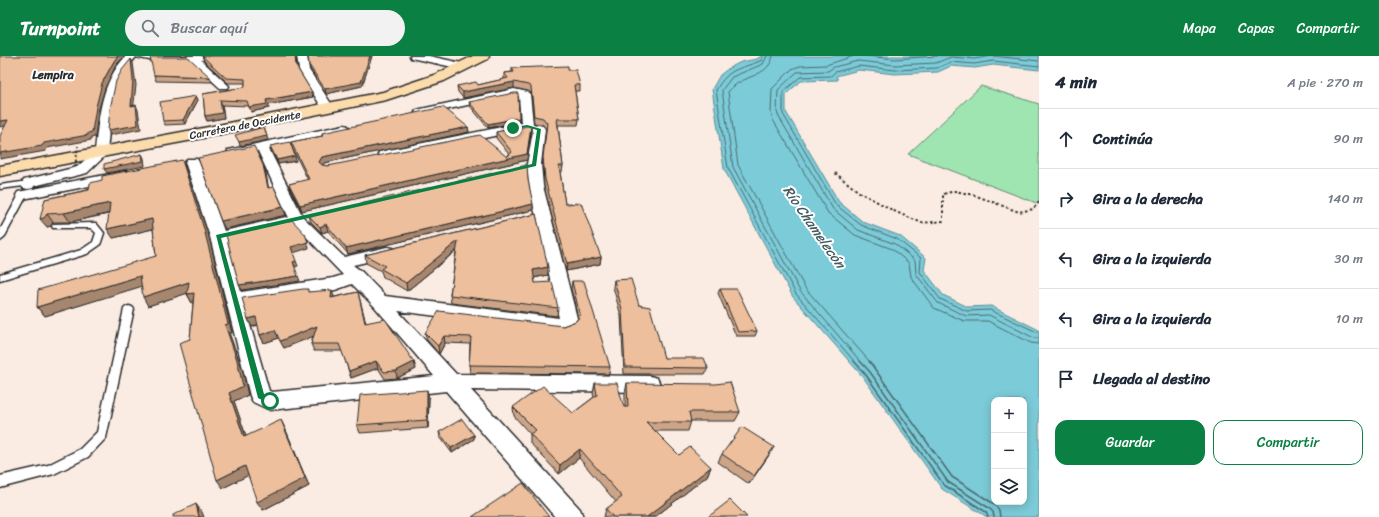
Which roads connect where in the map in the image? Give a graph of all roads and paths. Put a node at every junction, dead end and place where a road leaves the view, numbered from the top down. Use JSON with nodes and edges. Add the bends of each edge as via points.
{"nodes":[{"id":1,"x":132,"y":56,"type":"edge"},
{"id":2,"x":141,"y":56,"type":"edge"},
{"id":3,"x":302,"y":56,"type":"edge"},
{"id":4,"x":415,"y":56,"type":"edge"},
{"id":5,"x":483,"y":56,"type":"edge"},
{"id":6,"x":200,"y":57,"type":"edge"},
{"id":7,"x":157,"y":58,"type":"edge"},
{"id":8,"x":462,"y":66,"type":"junction"},
{"id":9,"x":224,"y":86,"type":"dead end"},
{"id":10,"x":328,"y":108,"type":"junction"},
{"id":11,"x":407,"y":115,"type":"edge"},
{"id":12,"x":527,"y":126,"type":"junction"},
{"id":13,"x":354,"y":127,"type":"edge"},
{"id":14,"x":78,"y":146,"type":"dead end"},
{"id":15,"x":262,"y":147,"type":"junction"},
{"id":16,"x":101,"y":152,"type":"junction"},
{"id":17,"x":223,"y":155,"type":"edge"},
{"id":18,"x":375,"y":157,"type":"edge"},
{"id":19,"x":192,"y":162,"type":"dead end"},
{"id":20,"x":534,"y":164,"type":"junction"},
{"id":21,"x":75,"y":167,"type":"dead end"},
{"id":22,"x":519,"y":168,"type":"edge"},
{"id":23,"x":0,"y":170,"type":"edge"},
{"id":24,"x":138,"y":173,"type":"edge"},
{"id":25,"x":835,"y":173,"type":"dead end"},
{"id":26,"x":0,"y":187,"type":"edge"},
{"id":27,"x":26,"y":189,"type":"junction"},
{"id":28,"x":1039,"y":202,"type":"edge"},
{"id":29,"x":542,"y":214,"type":"junction"},
{"id":30,"x":305,"y":218,"type":"junction"},
{"id":31,"x":527,"y":218,"type":"edge"},
{"id":32,"x":56,"y":226,"type":"dead end"},
{"id":33,"x":1,"y":234,"type":"edge"},
{"id":34,"x":218,"y":237,"type":"junction"},
{"id":35,"x":403,"y":248,"type":"edge"},
{"id":36,"x":341,"y":263,"type":"junction"},
{"id":37,"x":356,"y":276,"type":"junction"},
{"id":38,"x":0,"y":277,"type":"edge"},
{"id":39,"x":235,"y":298,"type":"junction"},
{"id":40,"x":380,"y":302,"type":"junction"},
{"id":41,"x":129,"y":309,"type":"dead end"},
{"id":42,"x":452,"y":382,"type":"junction"},
{"id":43,"x":665,"y":384,"type":"edge"},
{"id":44,"x":0,"y":482,"type":"edge"},
{"id":45,"x":571,"y":517,"type":"edge"}],
"edges":[{"from":1,"to":16,"type":"street","via":[[111,85],[106,102]]},
{"from":2,"to":7,"type":"street"},
{"from":3,"to":10,"type":"street","via":[[304,70]]},
{"from":4,"to":8,"type":"street"},
{"from":5,"to":8,"type":"main road","name":"Carretera de Occidente"},
{"from":6,"to":7,"type":"street"},
{"from":6,"to":9,"type":"street"},
{"from":8,"to":10,"type":"main road","name":"Carretera de Occidente","via":[[439,78],[386,96]]},
{"from":10,"to":16,"type":"main road","name":"Carretera de Occidente"},
{"from":11,"to":12,"type":"street","via":[[520,92],[524,94]]},
{"from":12,"to":18,"type":"street"},
{"from":12,"to":20,"type":"street","via":[[539,129]]},
{"from":13,"to":15,"type":"street"},
{"from":14,"to":21,"type":"path","bridge":true},
{"from":15,"to":17,"type":"street"},
{"from":15,"to":30,"type":"street"},
{"from":16,"to":23,"type":"main road","name":"Carretera de Occidente"},
{"from":16,"to":27,"type":"street","via":[[82,170]]},
{"from":19,"to":34,"type":"street"},
{"from":20,"to":22,"type":"street"},
{"from":20,"to":29,"type":"street"},
{"from":24,"to":27,"type":"street"},
{"from":25,"to":28,"type":"path","via":[[859,192],[922,223],[943,221],[943,194],[954,192],[974,195],[1018,212],[1033,209]]},
{"from":26,"to":27,"type":"lane"},
{"from":27,"to":33,"type":"lane"},
{"from":29,"to":31,"type":"street"},
{"from":29,"to":40,"type":"street","via":[[569,322],[567,325]]},
{"from":30,"to":34,"type":"street"},
{"from":30,"to":36,"type":"street"},
{"from":32,"to":38,"type":"lane","via":[[93,225],[100,233],[97,243],[84,252]]},
{"from":34,"to":39,"type":"street"},
{"from":35,"to":36,"type":"street"},
{"from":36,"to":37,"type":"street"},
{"from":37,"to":39,"type":"street","via":[[335,284]]},
{"from":37,"to":40,"type":"street"},
{"from":39,"to":42,"type":"street","via":[[260,396],[270,401]]},
{"from":40,"to":42,"type":"street"},
{"from":41,"to":44,"type":"lane","via":[[102,434],[84,453],[50,470]]},
{"from":42,"to":43,"type":"street"},
{"from":42,"to":45,"type":"street"}]}
